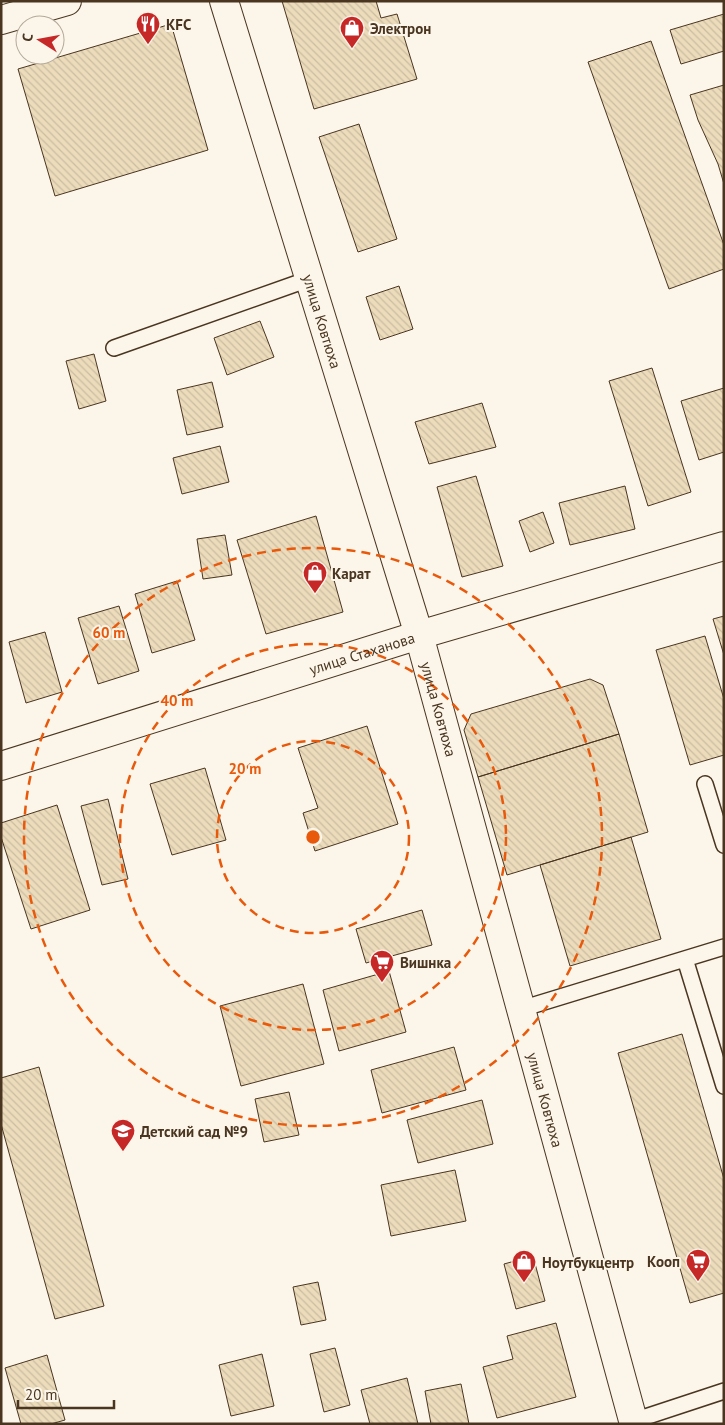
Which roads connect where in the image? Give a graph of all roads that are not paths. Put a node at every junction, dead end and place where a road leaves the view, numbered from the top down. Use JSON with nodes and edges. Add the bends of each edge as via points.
{"nodes":[{"id":1,"x":67,"y":1,"type":"edge"},
{"id":2,"x":224,"y":1,"type":"edge"},
{"id":3,"x":1,"y":20,"type":"edge"},
{"id":4,"x":309,"y":279,"type":"junction"},
{"id":5,"x":114,"y":348,"type":"dead end"},
{"id":6,"x":724,"y":546,"type":"edge"},
{"id":7,"x":418,"y":635,"type":"junction"},
{"id":8,"x":1,"y":766,"type":"edge"},
{"id":9,"x":705,"y":784,"type":"dead end"},
{"id":10,"x":724,"y":845,"type":"edge"},
{"id":11,"x":724,"y":947,"type":"edge"},
{"id":12,"x":685,"y":959,"type":"junction"},
{"id":13,"x":521,"y":1009,"type":"junction"},
{"id":14,"x":724,"y":1086,"type":"edge"},
{"id":15,"x":724,"y":1391,"type":"edge"},
{"id":16,"x":630,"y":1423,"type":"edge"}],
"edges":[{"from":1,"to":3,"type":"main road"},
{"from":2,"to":4,"type":"main road","name":"улица Ковтюха"},
{"from":4,"to":5,"type":"lane"},
{"from":4,"to":7,"type":"main road","name":"улица Ковтюха"},
{"from":6,"to":7,"type":"main road","name":"улица Стаханова"},
{"from":7,"to":8,"type":"main road","name":"улица Стаханова"},
{"from":7,"to":13,"type":"main road","name":"улица Ковтюха"},
{"from":9,"to":10,"type":"lane"},
{"from":11,"to":12,"type":"lane"},
{"from":12,"to":13,"type":"lane"},
{"from":12,"to":14,"type":"lane"},
{"from":13,"to":16,"type":"main road","name":"улица Ковтюха"},
{"from":15,"to":16,"type":"lane"}]}
